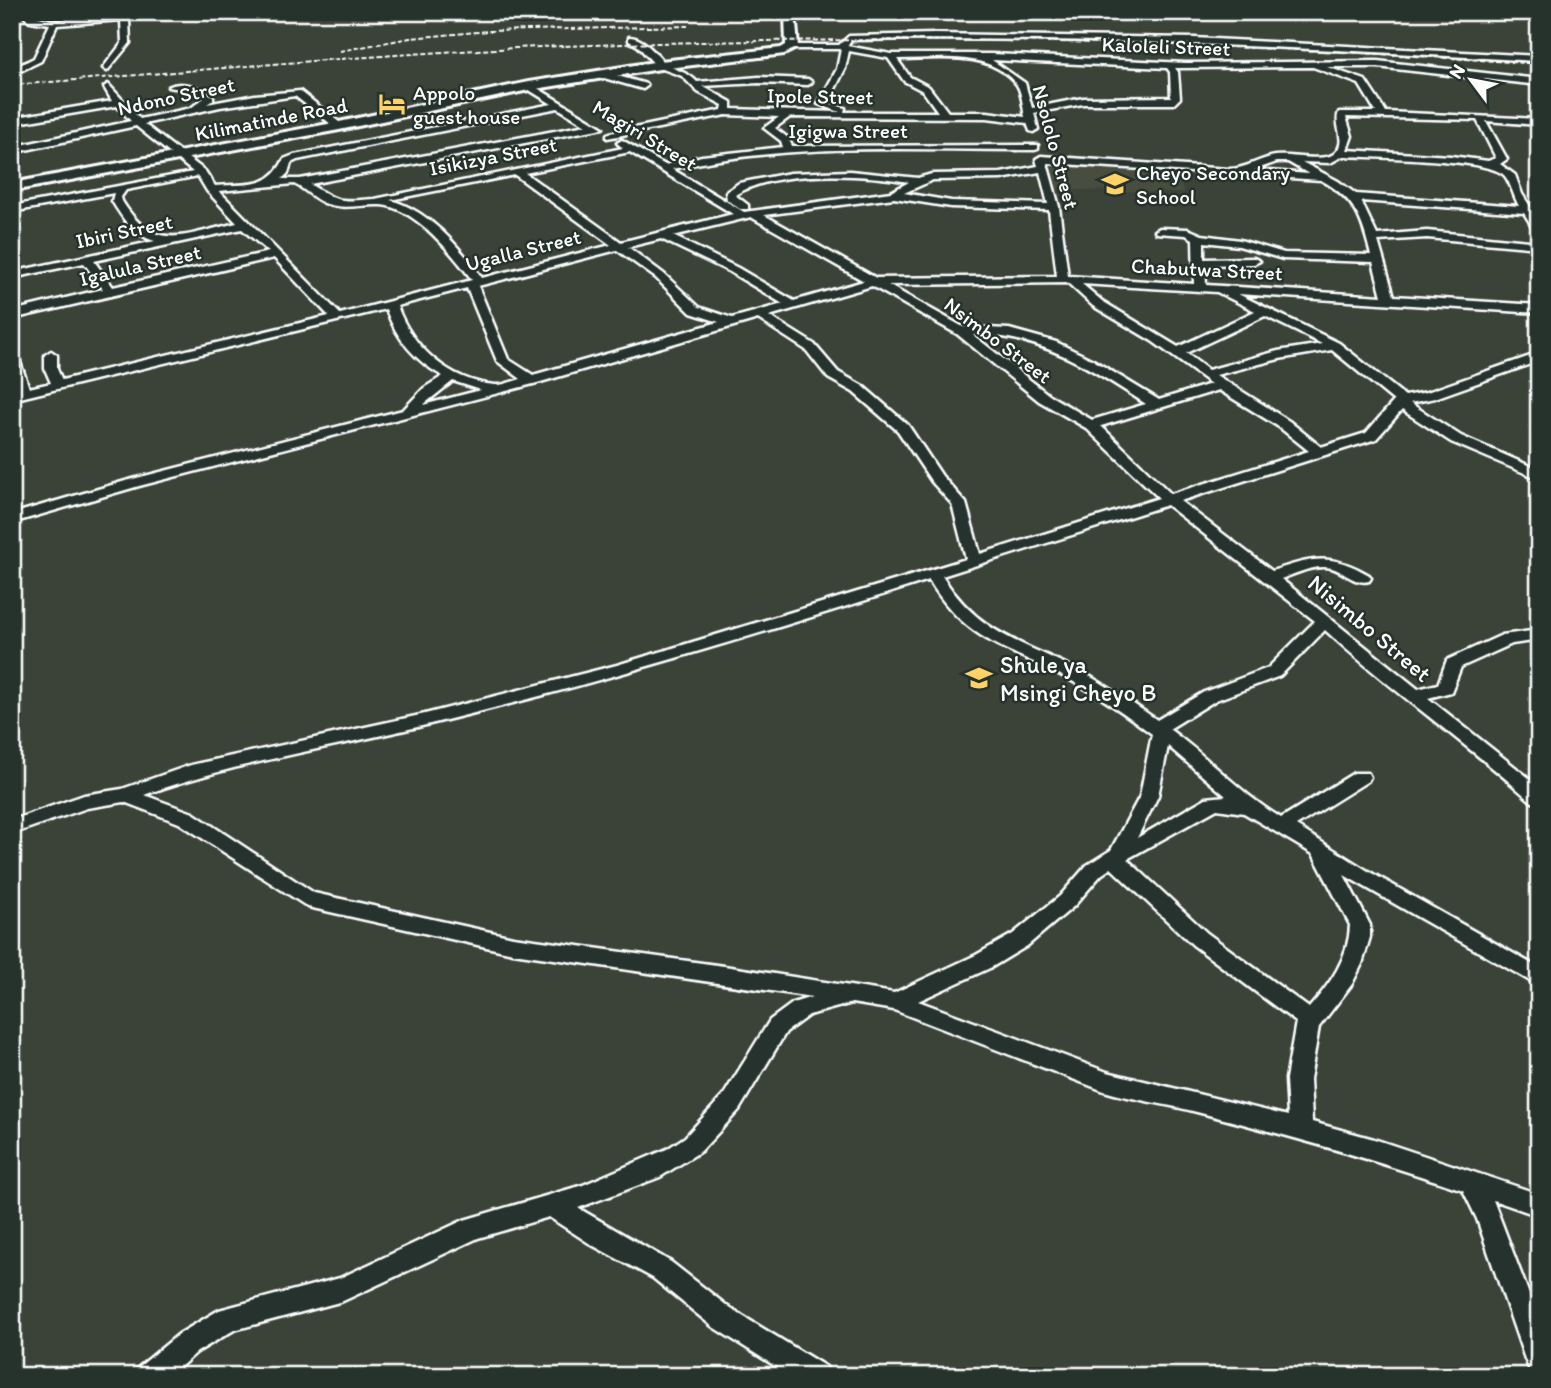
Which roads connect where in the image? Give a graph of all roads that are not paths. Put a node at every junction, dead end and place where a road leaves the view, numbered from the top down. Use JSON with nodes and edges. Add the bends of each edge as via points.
{"nodes":[{"id":1,"x":24,"y":12,"type":"edge"},
{"id":2,"x":188,"y":12,"type":"edge"},
{"id":3,"x":857,"y":12,"type":"edge"},
{"id":4,"x":790,"y":15,"type":"edge"},
{"id":5,"x":126,"y":18,"type":"junction"},
{"id":6,"x":55,"y":23,"type":"junction"},
{"id":7,"x":632,"y":38,"type":"dead end"},
{"id":8,"x":792,"y":47,"type":"junction"},
{"id":9,"x":843,"y":48,"type":"junction"},
{"id":10,"x":891,"y":56,"type":"junction"},
{"id":11,"x":969,"y":57,"type":"junction"},
{"id":12,"x":1539,"y":59,"type":"edge"},
{"id":13,"x":662,"y":64,"type":"junction"},
{"id":14,"x":1311,"y":64,"type":"junction"},
{"id":15,"x":1169,"y":65,"type":"junction"},
{"id":16,"x":107,"y":68,"type":"dead end"},
{"id":17,"x":14,"y":71,"type":"edge"},
{"id":18,"x":600,"y":74,"type":"junction"},
{"id":19,"x":808,"y":82,"type":"dead end"},
{"id":20,"x":1539,"y":82,"type":"edge"},
{"id":21,"x":698,"y":84,"type":"junction"},
{"id":22,"x":529,"y":86,"type":"junction"},
{"id":23,"x":642,"y":86,"type":"dead end"},
{"id":24,"x":172,"y":87,"type":"dead end"},
{"id":25,"x":108,"y":88,"type":"dead end"},
{"id":26,"x":118,"y":103,"type":"junction"},
{"id":27,"x":559,"y":105,"type":"junction"},
{"id":28,"x":192,"y":109,"type":"junction"},
{"id":29,"x":726,"y":112,"type":"junction"},
{"id":30,"x":862,"y":114,"type":"junction"},
{"id":31,"x":1382,"y":114,"type":"junction"},
{"id":32,"x":787,"y":115,"type":"junction"},
{"id":33,"x":945,"y":115,"type":"junction"},
{"id":34,"x":1031,"y":116,"type":"junction"},
{"id":35,"x":1480,"y":118,"type":"junction"},
{"id":36,"x":12,"y":121,"type":"edge"},
{"id":37,"x":137,"y":121,"type":"junction"},
{"id":38,"x":1539,"y":122,"type":"edge"},
{"id":39,"x":339,"y":126,"type":"junction"},
{"id":40,"x":594,"y":126,"type":"junction"},
{"id":41,"x":610,"y":136,"type":"junction"},
{"id":42,"x":423,"y":146,"type":"junction"},
{"id":43,"x":488,"y":146,"type":"junction"},
{"id":44,"x":1035,"y":147,"type":"junction"},
{"id":45,"x":788,"y":148,"type":"junction"},
{"id":46,"x":631,"y":149,"type":"junction"},
{"id":47,"x":12,"y":150,"type":"edge"},
{"id":48,"x":1341,"y":153,"type":"junction"},
{"id":49,"x":178,"y":156,"type":"junction"},
{"id":50,"x":1290,"y":160,"type":"junction"},
{"id":51,"x":1043,"y":164,"type":"junction"},
{"id":52,"x":1490,"y":164,"type":"junction"},
{"id":53,"x":663,"y":168,"type":"junction"},
{"id":54,"x":520,"y":170,"type":"junction"},
{"id":55,"x":1239,"y":172,"type":"junction"},
{"id":56,"x":201,"y":173,"type":"junction"},
{"id":57,"x":1319,"y":177,"type":"junction"},
{"id":58,"x":274,"y":181,"type":"junction"},
{"id":59,"x":918,"y":181,"type":"junction"},
{"id":60,"x":302,"y":182,"type":"junction"},
{"id":61,"x":12,"y":187,"type":"edge"},
{"id":62,"x":211,"y":188,"type":"junction"},
{"id":63,"x":121,"y":190,"type":"junction"},
{"id":64,"x":894,"y":195,"type":"junction"},
{"id":65,"x":1353,"y":197,"type":"junction"},
{"id":66,"x":362,"y":204,"type":"junction"},
{"id":67,"x":1054,"y":207,"type":"junction"},
{"id":68,"x":12,"y":209,"type":"edge"},
{"id":69,"x":750,"y":214,"type":"junction"},
{"id":70,"x":1536,"y":222,"type":"edge"},
{"id":71,"x":244,"y":225,"type":"junction"},
{"id":72,"x":1160,"y":231,"type":"dead end"},
{"id":73,"x":662,"y":235,"type":"junction"},
{"id":74,"x":1199,"y":238,"type":"junction"},
{"id":75,"x":176,"y":239,"type":"junction"},
{"id":76,"x":1373,"y":239,"type":"junction"},
{"id":77,"x":1533,"y":244,"type":"edge"},
{"id":78,"x":621,"y":245,"type":"junction"},
{"id":79,"x":277,"y":254,"type":"junction"},
{"id":80,"x":87,"y":259,"type":"junction"},
{"id":81,"x":1376,"y":259,"type":"junction"},
{"id":82,"x":1254,"y":261,"type":"dead end"},
{"id":83,"x":1199,"y":262,"type":"junction"},
{"id":84,"x":12,"y":275,"type":"edge"},
{"id":85,"x":1067,"y":280,"type":"junction"},
{"id":86,"x":475,"y":282,"type":"junction"},
{"id":87,"x":873,"y":282,"type":"junction"},
{"id":88,"x":1200,"y":286,"type":"junction"},
{"id":89,"x":1219,"y":288,"type":"junction"},
{"id":90,"x":110,"y":291,"type":"junction"},
{"id":91,"x":1389,"y":298,"type":"junction"},
{"id":92,"x":390,"y":304,"type":"junction"},
{"id":93,"x":793,"y":306,"type":"junction"},
{"id":94,"x":1539,"y":309,"type":"edge"},
{"id":95,"x":1265,"y":311,"type":"junction"},
{"id":96,"x":12,"y":315,"type":"edge"},
{"id":97,"x":760,"y":315,"type":"junction"},
{"id":98,"x":705,"y":316,"type":"junction"},
{"id":99,"x":337,"y":318,"type":"junction"},
{"id":100,"x":733,"y":323,"type":"junction"},
{"id":101,"x":961,"y":331,"type":"junction"},
{"id":102,"x":699,"y":333,"type":"junction"},
{"id":103,"x":1335,"y":346,"type":"junction"},
{"id":104,"x":1177,"y":352,"type":"junction"},
{"id":105,"x":51,"y":355,"type":"dead end"},
{"id":106,"x":1539,"y":357,"type":"edge"},
{"id":107,"x":13,"y":359,"type":"edge"},
{"id":108,"x":1206,"y":373,"type":"junction"},
{"id":109,"x":451,"y":377,"type":"junction"},
{"id":110,"x":532,"y":380,"type":"junction"},
{"id":111,"x":58,"y":385,"type":"junction"},
{"id":112,"x":1221,"y":385,"type":"junction"},
{"id":113,"x":499,"y":389,"type":"junction"},
{"id":114,"x":18,"y":395,"type":"edge"},
{"id":115,"x":1401,"y":402,"type":"junction"},
{"id":116,"x":1156,"y":404,"type":"junction"},
{"id":117,"x":408,"y":412,"type":"junction"},
{"id":118,"x":1091,"y":425,"type":"junction"},
{"id":119,"x":1318,"y":452,"type":"junction"},
{"id":120,"x":1539,"y":475,"type":"edge"},
{"id":121,"x":1168,"y":499,"type":"junction"},
{"id":122,"x":12,"y":519,"type":"edge"},
{"id":123,"x":974,"y":561,"type":"junction"},
{"id":124,"x":933,"y":574,"type":"junction"},
{"id":125,"x":1270,"y":577,"type":"junction"},
{"id":126,"x":1363,"y":578,"type":"dead end"},
{"id":127,"x":1324,"y":621,"type":"junction"},
{"id":128,"x":1539,"y":635,"type":"edge"},
{"id":129,"x":1412,"y":696,"type":"junction"},
{"id":130,"x":1160,"y":730,"type":"junction"},
{"id":131,"x":1361,"y":777,"type":"dead end"},
{"id":132,"x":125,"y":795,"type":"junction"},
{"id":133,"x":1539,"y":797,"type":"edge"},
{"id":134,"x":1250,"y":808,"type":"junction"},
{"id":135,"x":1283,"y":826,"type":"junction"},
{"id":136,"x":12,"y":827,"type":"edge"},
{"id":137,"x":1321,"y":850,"type":"junction"},
{"id":138,"x":1115,"y":856,"type":"junction"},
{"id":139,"x":1539,"y":978,"type":"edge"},
{"id":140,"x":858,"y":996,"type":"junction"},
{"id":141,"x":895,"y":1002,"type":"junction"},
{"id":142,"x":1309,"y":1023,"type":"junction"},
{"id":143,"x":1301,"y":1129,"type":"junction"},
{"id":144,"x":1473,"y":1185,"type":"junction"},
{"id":145,"x":552,"y":1205,"type":"junction"},
{"id":146,"x":1539,"y":1205,"type":"edge"},
{"id":147,"x":1539,"y":1359,"type":"edge"},
{"id":148,"x":149,"y":1376,"type":"edge"},
{"id":149,"x":817,"y":1376,"type":"edge"}],
"edges":[{"from":1,"to":6,"type":"street","via":[[32,19]]},
{"from":2,"to":5,"type":"street"},
{"from":3,"to":4,"type":"street"},
{"from":4,"to":8,"type":"main road"},
{"from":5,"to":6,"type":"street"},
{"from":5,"to":16,"type":"street","via":[[126,43]]},
{"from":6,"to":17,"type":"street","via":[[37,59]]},
{"from":7,"to":13,"type":"street"},
{"from":8,"to":9,"type":"street","name":"Kaloleli Street"},
{"from":8,"to":13,"type":"main road","name":"Kilimatinde Road"},
{"from":9,"to":10,"type":"street","name":"Kaloleli Street"},
{"from":9,"to":12,"type":"street","via":[[849,37],[1030,36],[1270,43]]},
{"from":9,"to":30,"type":"street","via":[[841,69],[823,104]]},
{"from":10,"to":11,"type":"street","name":"Kaloleli Street"},
{"from":10,"to":33,"type":"street","via":[[910,81],[926,89]]},
{"from":11,"to":15,"type":"street","name":"Kaloleli Street"},
{"from":11,"to":34,"type":"street","name":"Nsololo Street","via":[[990,62],[1021,85]]},
{"from":13,"to":18,"type":"main road","name":"Kilimatinde Road"},
{"from":13,"to":21,"type":"street"},
{"from":14,"to":15,"type":"street","name":"Kaloleli Street"},
{"from":14,"to":20,"type":"street","name":"Kaloleli Street","via":[[1377,64]]},
{"from":14,"to":31,"type":"street","via":[[1362,82]]},
{"from":15,"to":34,"type":"street","name":"Ipole Street","via":[[1175,78],[1176,98],[1171,102],[1083,101]]},
{"from":18,"to":22,"type":"main road","name":"Kilimatinde Road"},
{"from":18,"to":23,"type":"street"},
{"from":19,"to":21,"type":"street"},
{"from":21,"to":29,"type":"street","via":[[728,104]]},
{"from":22,"to":27,"type":"street","name":"Magiri Street"},
{"from":22,"to":39,"type":"main road","name":"Kilimatinde Road"},
{"from":24,"to":28,"type":"street","via":[[190,87],[210,98]]},
{"from":25,"to":26,"type":"street"},
{"from":26,"to":36,"type":"street"},
{"from":26,"to":37,"type":"street"},
{"from":27,"to":40,"type":"street","name":"Magiri Street"},
{"from":27,"to":42,"type":"street"},
{"from":28,"to":37,"type":"street","name":"Ndono Street"},
{"from":28,"to":39,"type":"street","name":"Ndono Street","via":[[294,93]]},
{"from":29,"to":32,"type":"street","name":"Ipole Street"},
{"from":29,"to":41,"type":"street","name":"Ipole Street"},
{"from":30,"to":32,"type":"street","name":"Ipole Street"},
{"from":30,"to":33,"type":"street","name":"Ipole Street"},
{"from":31,"to":35,"type":"street"},
{"from":31,"to":48,"type":"street","via":[[1341,115],[1347,136]]},
{"from":32,"to":45,"type":"street","via":[[769,128]]},
{"from":33,"to":34,"type":"street","name":"Ipole Street"},
{"from":34,"to":44,"type":"street","name":"Nsololo Street"},
{"from":35,"to":38,"type":"street"},
{"from":35,"to":52,"type":"street","via":[[1502,159]]},
{"from":37,"to":47,"type":"street","name":"Ndono Street"},
{"from":37,"to":49,"type":"street"},
{"from":39,"to":49,"type":"main road","name":"Kilimatinde Road"},
{"from":40,"to":41,"type":"street","name":"Magiri Street"},
{"from":40,"to":43,"type":"street"},
{"from":41,"to":46,"type":"street","name":"Magiri Street"},
{"from":42,"to":43,"type":"street"},
{"from":42,"to":58,"type":"street","via":[[294,158]]},
{"from":42,"to":60,"type":"street"},
{"from":43,"to":54,"type":"street"},
{"from":44,"to":45,"type":"street","name":"Igigwa Street"},
{"from":44,"to":51,"type":"street","name":"Nsololo Street"},
{"from":45,"to":53,"type":"street","name":"Igigwa Street"},
{"from":46,"to":53,"type":"street","name":"Magiri Street"},
{"from":46,"to":54,"type":"street","name":"Isikizya Street"},
{"from":48,"to":50,"type":"street","via":[[1330,160]]},
{"from":48,"to":52,"type":"street"},
{"from":49,"to":56,"type":"street"},
{"from":49,"to":61,"type":"main road","name":"Kilimatinde Road"},
{"from":50,"to":55,"type":"street","via":[[1269,160]]},
{"from":50,"to":57,"type":"street"},
{"from":51,"to":55,"type":"street","name":"Ugalla Street"},
{"from":51,"to":59,"type":"street","name":"Ugalla Street","via":[[1001,176]]},
{"from":51,"to":67,"type":"street","name":"Nsololo Street"},
{"from":52,"to":70,"type":"street","via":[[1510,175]]},
{"from":53,"to":69,"type":"street","name":"Magiri Street"},
{"from":54,"to":66,"type":"street","name":"Isikizya Street"},
{"from":54,"to":78,"type":"street"},
{"from":55,"to":57,"type":"street","name":"Ugalla Street"},
{"from":56,"to":62,"type":"street"},
{"from":56,"to":63,"type":"street"},
{"from":57,"to":65,"type":"street"},
{"from":58,"to":60,"type":"street"},
{"from":58,"to":62,"type":"street"},
{"from":59,"to":64,"type":"street","name":"Ugalla Street"},
{"from":59,"to":69,"type":"street","via":[[808,174],[753,182],[730,194]]},
{"from":60,"to":66,"type":"street","via":[[331,202]]},
{"from":62,"to":71,"type":"street"},
{"from":63,"to":68,"type":"street"},
{"from":63,"to":75,"type":"street","via":[[117,201],[141,234]]},
{"from":64,"to":67,"type":"street","via":[[951,204]]},
{"from":64,"to":69,"type":"street","name":"Ugalla Street"},
{"from":65,"to":70,"type":"street"},
{"from":65,"to":76,"type":"street"},
{"from":66,"to":86,"type":"street","via":[[391,203],[421,221],[466,261]]},
{"from":67,"to":85,"type":"street","name":"Nsololo Street"},
{"from":69,"to":73,"type":"street","name":"Ugalla Street"},
{"from":69,"to":87,"type":"street","name":"Nsimbo Street"},
{"from":70,"to":77,"type":"street"},
{"from":71,"to":75,"type":"street","name":"Ibiri Street"},
{"from":71,"to":79,"type":"street"},
{"from":72,"to":74,"type":"street","via":[[1188,232]]},
{"from":73,"to":78,"type":"street","name":"Ugalla Street"},
{"from":73,"to":93,"type":"street","via":[[726,265]]},
{"from":74,"to":81,"type":"street","via":[[1240,243],[1283,256]]},
{"from":74,"to":83,"type":"street"},
{"from":75,"to":80,"type":"street","name":"Ibiri Street"},
{"from":76,"to":77,"type":"street","via":[[1403,234]]},
{"from":76,"to":81,"type":"street"},
{"from":78,"to":86,"type":"street","name":"Ugalla Street"},
{"from":78,"to":98,"type":"street"},
{"from":79,"to":90,"type":"street","name":"Igalula Street"},
{"from":79,"to":99,"type":"street"},
{"from":80,"to":84,"type":"street","name":"Ibiri Street"},
{"from":80,"to":90,"type":"street"},
{"from":81,"to":91,"type":"street"},
{"from":82,"to":83,"type":"street"},
{"from":83,"to":88,"type":"street"},
{"from":85,"to":87,"type":"street","name":"Chabutwa Street"},
{"from":85,"to":88,"type":"street","name":"Chabutwa Street"},
{"from":85,"to":104,"type":"street"},
{"from":86,"to":92,"type":"street","name":"Ugalla Street"},
{"from":86,"to":110,"type":"street","via":[[495,349],[503,361]]},
{"from":87,"to":93,"type":"street"},
{"from":87,"to":101,"type":"street","name":"Nsimbo Street"},
{"from":88,"to":89,"type":"street","name":"Chabutwa Street"},
{"from":89,"to":91,"type":"street","name":"Chabutwa Street"},
{"from":89,"to":95,"type":"street"},
{"from":90,"to":96,"type":"street","name":"Igalula Street"},
{"from":91,"to":94,"type":"street","name":"Chabutwa Street"},
{"from":92,"to":99,"type":"street","name":"Ugalla Street"},
{"from":92,"to":109,"type":"street","via":[[399,329],[411,344]]},
{"from":93,"to":97,"type":"street"},
{"from":95,"to":103,"type":"street"},
{"from":95,"to":104,"type":"street"},
{"from":97,"to":100,"type":"street"},
{"from":97,"to":123,"type":"street","via":[[810,346],[833,374],[903,428],[959,503]]},
{"from":98,"to":100,"type":"street"},
{"from":98,"to":102,"type":"street"},
{"from":99,"to":111,"type":"street","name":"Ugalla Street"},
{"from":100,"to":102,"type":"street"},
{"from":101,"to":116,"type":"street","via":[[1030,337]]},
{"from":101,"to":118,"type":"street","name":"Nsimbo Street","via":[[1051,403]]},
{"from":102,"to":110,"type":"street"},
{"from":103,"to":108,"type":"street"},
{"from":103,"to":115,"type":"street"},
{"from":104,"to":108,"type":"street"},
{"from":105,"to":111,"type":"street"},
{"from":106,"to":115,"type":"street"},
{"from":107,"to":114,"type":"street"},
{"from":108,"to":112,"type":"street"},
{"from":109,"to":113,"type":"street"},
{"from":109,"to":117,"type":"street"},
{"from":110,"to":113,"type":"street"},
{"from":111,"to":114,"type":"street","name":"Ugalla Street"},
{"from":112,"to":116,"type":"street"},
{"from":112,"to":119,"type":"street","via":[[1305,437]]},
{"from":113,"to":117,"type":"street"},
{"from":115,"to":119,"type":"street","via":[[1371,436]]},
{"from":115,"to":120,"type":"street","via":[[1456,439]]},
{"from":116,"to":118,"type":"street"},
{"from":117,"to":122,"type":"street"},
{"from":118,"to":121,"type":"street","name":"Nsimbo Street"},
{"from":119,"to":121,"type":"street"},
{"from":121,"to":123,"type":"street"},
{"from":121,"to":125,"type":"street","name":"Nisimbo Street"},
{"from":123,"to":124,"type":"street"},
{"from":124,"to":130,"type":"street","via":[[965,617],[1090,685]]},
{"from":124,"to":132,"type":"street","via":[[528,695],[191,771]]},
{"from":125,"to":126,"type":"street","via":[[1329,561]]},
{"from":125,"to":127,"type":"street","name":"Nisimbo Street"},
{"from":127,"to":129,"type":"street","name":"Nisimbo Street"},
{"from":127,"to":130,"type":"street","via":[[1274,672],[1222,691],[1177,714]]},
{"from":128,"to":129,"type":"street","via":[[1508,639],[1453,664],[1445,688]]},
{"from":129,"to":133,"type":"street","name":"Nisimbo Street"},
{"from":130,"to":134,"type":"street"},
{"from":130,"to":138,"type":"street","via":[[1149,796]]},
{"from":131,"to":135,"type":"street"},
{"from":132,"to":136,"type":"street","via":[[84,802]]},
{"from":132,"to":140,"type":"street","via":[[186,818],[308,899],[513,945]]},
{"from":134,"to":135,"type":"street"},
{"from":134,"to":138,"type":"street","via":[[1213,803]]},
{"from":135,"to":137,"type":"street"},
{"from":137,"to":139,"type":"street"},
{"from":137,"to":142,"type":"street","via":[[1360,925],[1362,938],[1326,1007]]},
{"from":138,"to":141,"type":"street","via":[[1020,940]]},
{"from":138,"to":142,"type":"street","via":[[1200,939]]},
{"from":140,"to":141,"type":"street"},
{"from":140,"to":145,"type":"street","via":[[802,1009],[778,1026],[731,1103],[693,1144],[651,1169]]},
{"from":141,"to":143,"type":"street","via":[[1104,1081]]},
{"from":142,"to":143,"type":"street","via":[[1297,1079]]},
{"from":143,"to":144,"type":"street","via":[[1374,1149]]},
{"from":144,"to":146,"type":"street"},
{"from":144,"to":147,"type":"street"},
{"from":145,"to":148,"type":"street","via":[[473,1227],[343,1289],[228,1319],[188,1343]]},
{"from":145,"to":149,"type":"street","via":[[662,1270],[722,1318]]}]}
